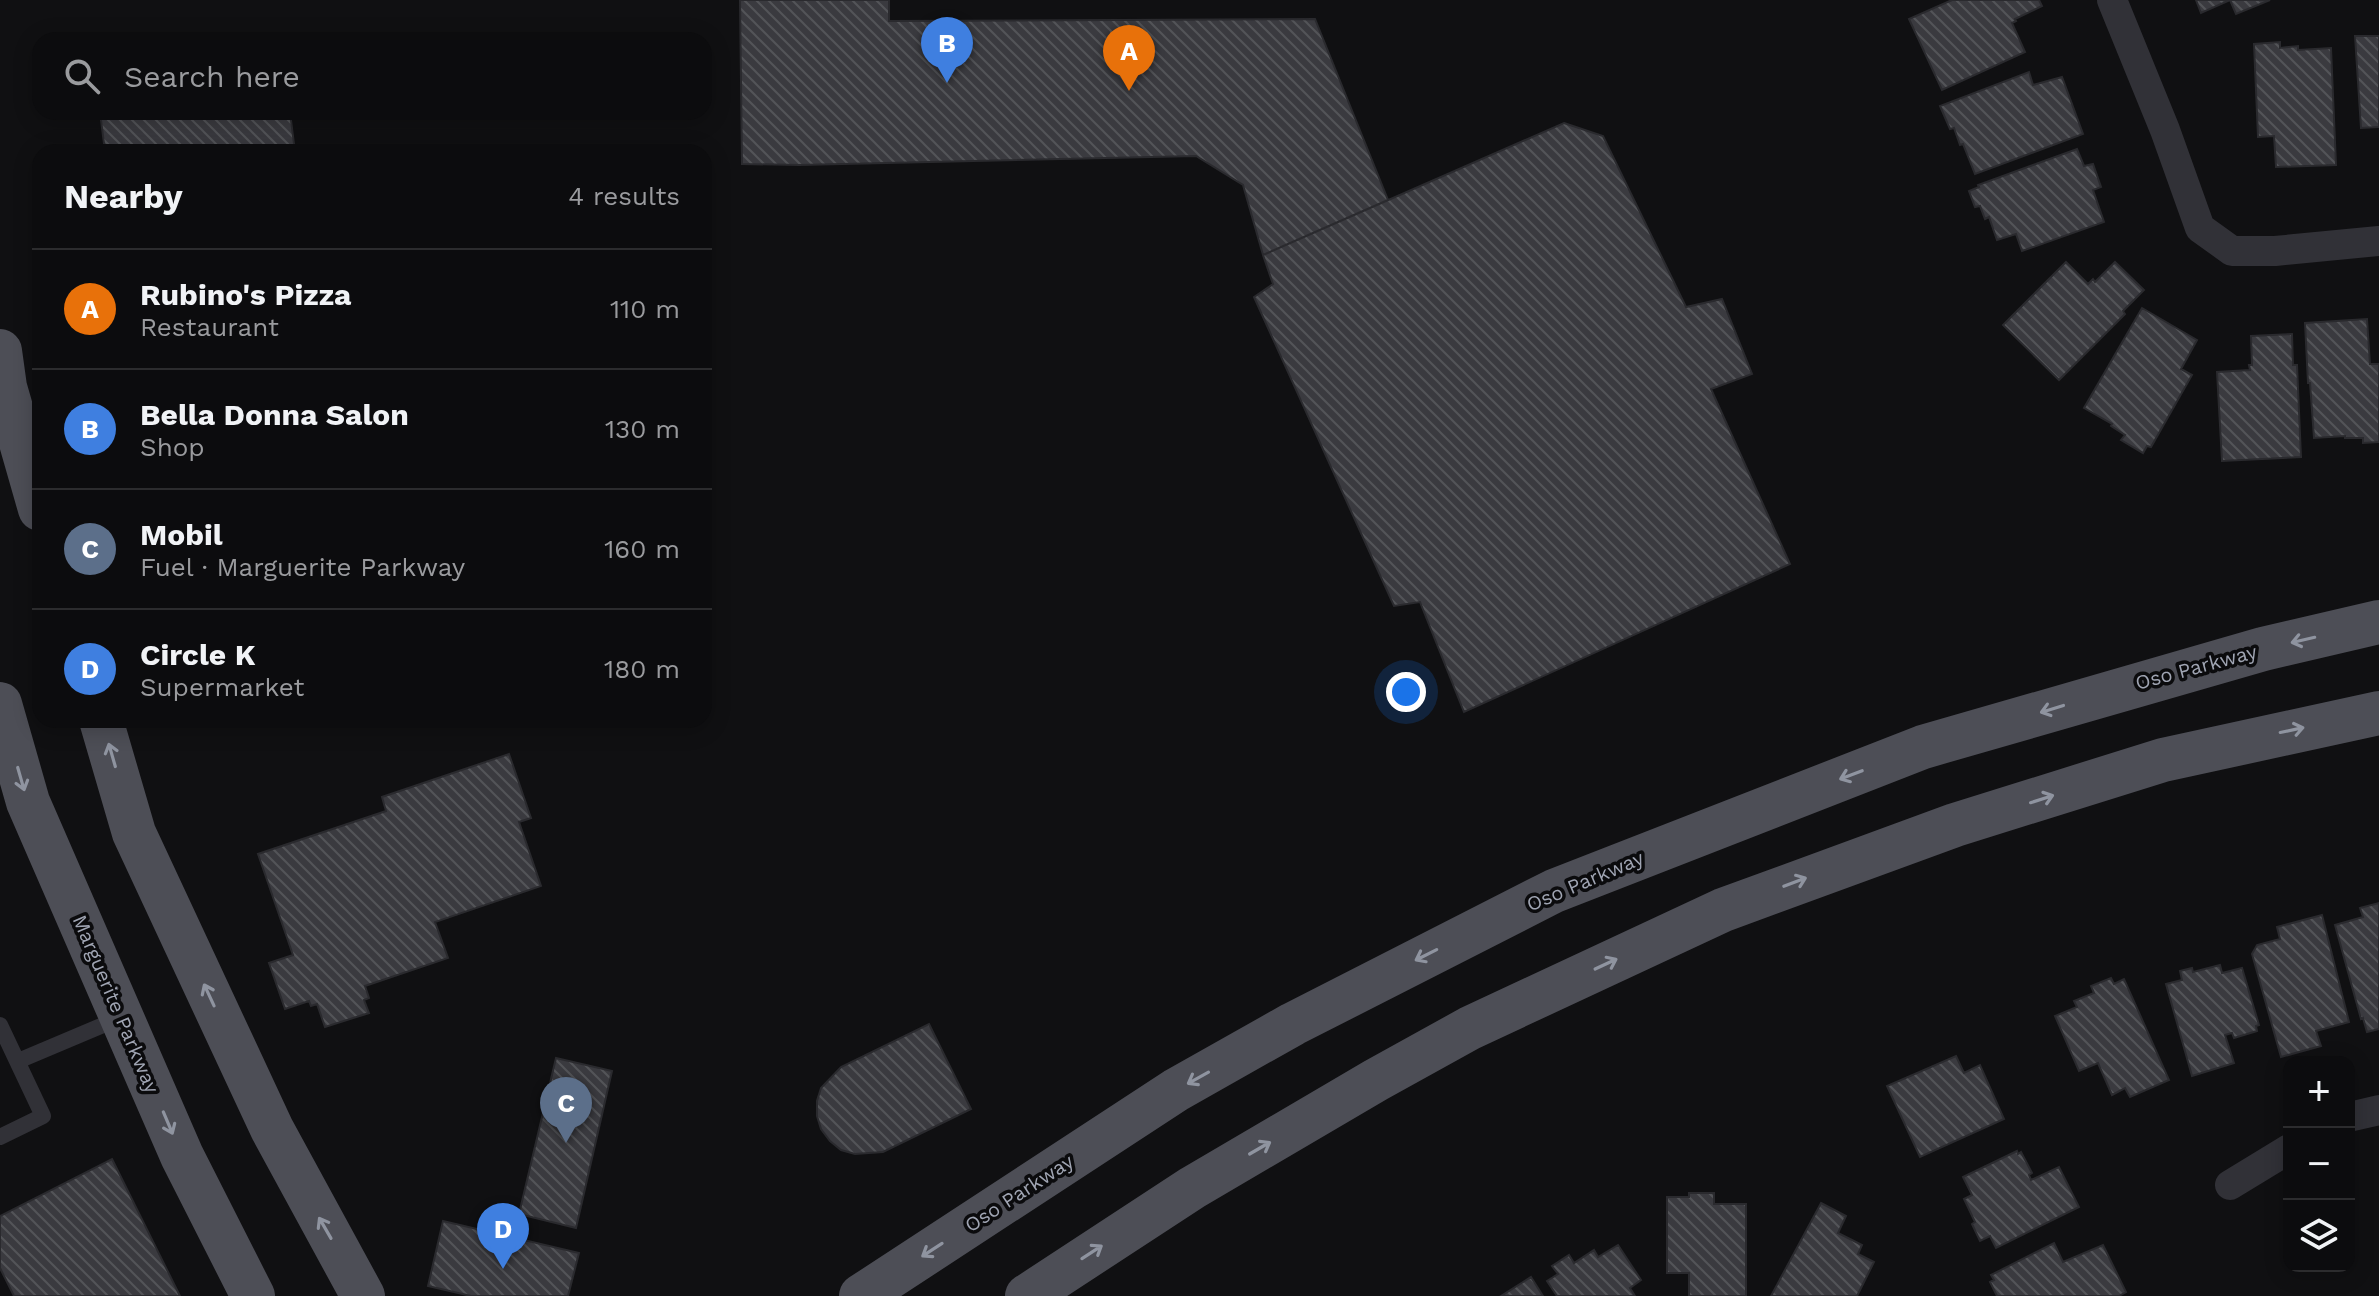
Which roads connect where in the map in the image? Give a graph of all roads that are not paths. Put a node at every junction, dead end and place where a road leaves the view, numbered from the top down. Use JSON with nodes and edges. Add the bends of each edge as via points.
{"nodes":[{"id":1,"x":2112,"y":0,"type":"edge"},
{"id":2,"x":2379,"y":241,"type":"edge"},
{"id":3,"x":0,"y":351,"type":"edge"},
{"id":4,"x":32,"y":481,"type":"edge"},
{"id":5,"x":2379,"y":622,"type":"edge"},
{"id":6,"x":0,"y":704,"type":"edge"},
{"id":7,"x":2379,"y":713,"type":"edge"},
{"id":8,"x":103,"y":728,"type":"edge"},
{"id":9,"x":123,"y":1016,"type":"junction"},
{"id":10,"x":0,"y":1025,"type":"edge"},
{"id":11,"x":18,"y":1061,"type":"junction"},
{"id":12,"x":2379,"y":1110,"type":"edge"},
{"id":13,"x":2355,"y":1116,"type":"edge"},
{"id":14,"x":0,"y":1137,"type":"edge"},
{"id":15,"x":2283,"y":1153,"type":"edge"},
{"id":16,"x":2230,"y":1185,"type":"dead end"},
{"id":17,"x":253,"y":1296,"type":"edge"},
{"id":18,"x":363,"y":1296,"type":"edge"},
{"id":19,"x":861,"y":1296,"type":"edge"},
{"id":20,"x":1027,"y":1296,"type":"edge"}],
"edges":[{"from":1,"to":2,"type":"street","via":[[2200,228],[2232,251]]},
{"from":3,"to":4,"type":"main road"},
{"from":5,"to":19,"type":"main road","name":"Oso Parkway","one_way":true,"via":[[2189,669],[1923,747],[1554,891],[1176,1090]]},
{"from":6,"to":9,"type":"main road","name":"Marguerite Parkway","one_way":true,"via":[[28,802]]},
{"from":20,"to":7,"type":"main road","one_way":true,"via":[[1192,1188],[1376,1080],[1483,1022],[1723,910],[1955,825],[2163,760]]},
{"from":18,"to":8,"type":"main road","one_way":true,"via":[[272,1129],[134,833]]},
{"from":9,"to":11,"type":"lane"},
{"from":9,"to":17,"type":"main road","name":"Marguerite Parkway","one_way":true,"via":[[182,1156]]},
{"from":10,"to":11,"type":"lane"},
{"from":11,"to":14,"type":"lane","via":[[43,1116]]},
{"from":12,"to":13,"type":"street"},
{"from":15,"to":16,"type":"street"}]}
